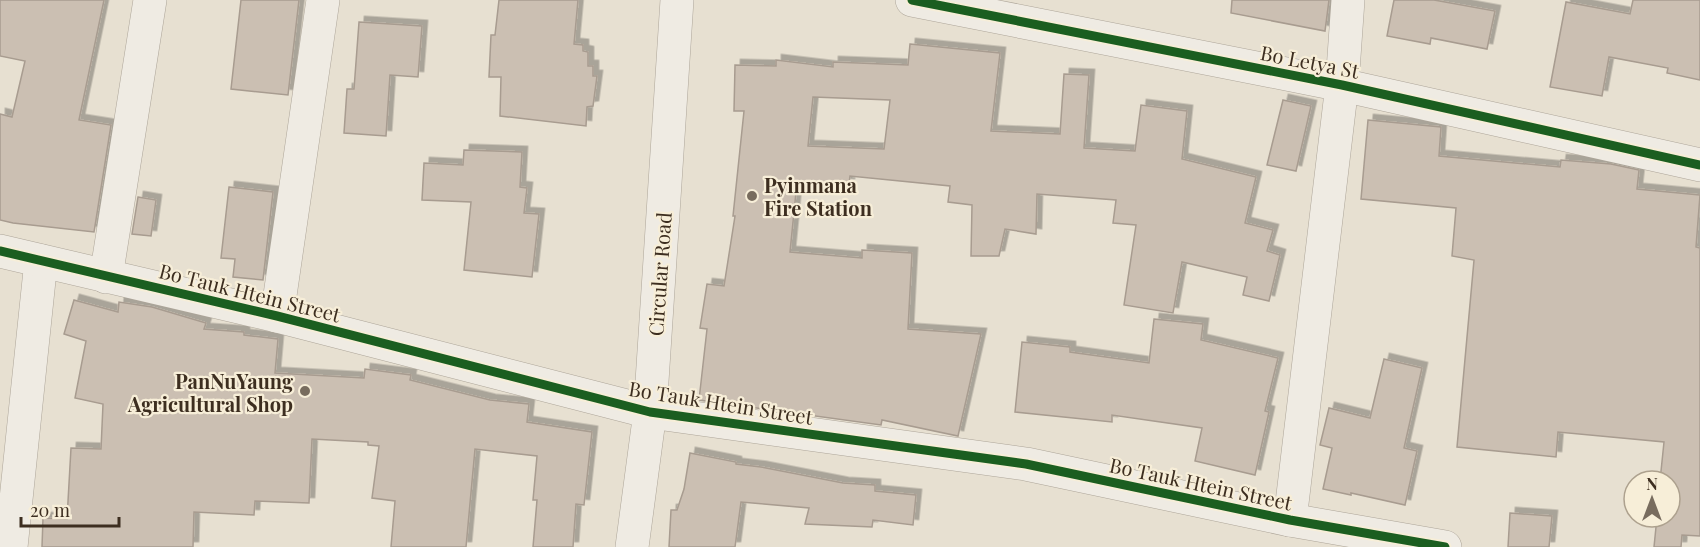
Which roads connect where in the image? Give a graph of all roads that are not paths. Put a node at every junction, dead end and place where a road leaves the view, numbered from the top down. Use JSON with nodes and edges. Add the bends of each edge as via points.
{"nodes":[{"id":1,"x":150,"y":0,"type":"edge"},
{"id":2,"x":323,"y":0,"type":"edge"},
{"id":3,"x":676,"y":0,"type":"edge"},
{"id":4,"x":912,"y":0,"type":"edge"},
{"id":5,"x":1348,"y":0,"type":"edge"},
{"id":6,"x":1342,"y":85,"type":"junction"},
{"id":7,"x":1700,"y":165,"type":"edge"},
{"id":8,"x":0,"y":251,"type":"edge"},
{"id":9,"x":41,"y":261,"type":"junction"},
{"id":10,"x":106,"y":277,"type":"junction"},
{"id":11,"x":277,"y":316,"type":"junction"},
{"id":12,"x":650,"y":412,"type":"junction"},
{"id":13,"x":1290,"y":520,"type":"junction"},
{"id":14,"x":11,"y":547,"type":"edge"},
{"id":15,"x":632,"y":547,"type":"edge"},
{"id":16,"x":1445,"y":547,"type":"edge"}],
"edges":[{"from":1,"to":10,"type":"street"},
{"from":2,"to":11,"type":"street"},
{"from":3,"to":12,"type":"street","name":"Circular Road"},
{"from":4,"to":6,"type":"street","name":"Bo Letya St"},
{"from":5,"to":6,"type":"street"},
{"from":6,"to":7,"type":"street","name":"Bo Letya St"},
{"from":6,"to":13,"type":"street"},
{"from":8,"to":9,"type":"street","name":"Bo Tauk Htein Street"},
{"from":9,"to":10,"type":"street","name":"Bo Tauk Htein Street"},
{"from":9,"to":14,"type":"street"},
{"from":10,"to":11,"type":"street","name":"Bo Tauk Htein Street"},
{"from":11,"to":12,"type":"street","name":"Bo Tauk Htein Street"},
{"from":12,"to":13,"type":"street","name":"Bo Tauk Htein Street","via":[[1026,464]]},
{"from":12,"to":15,"type":"street","name":"Circular Road"},
{"from":13,"to":16,"type":"street","name":"Bo Tauk Htein Street"}]}
